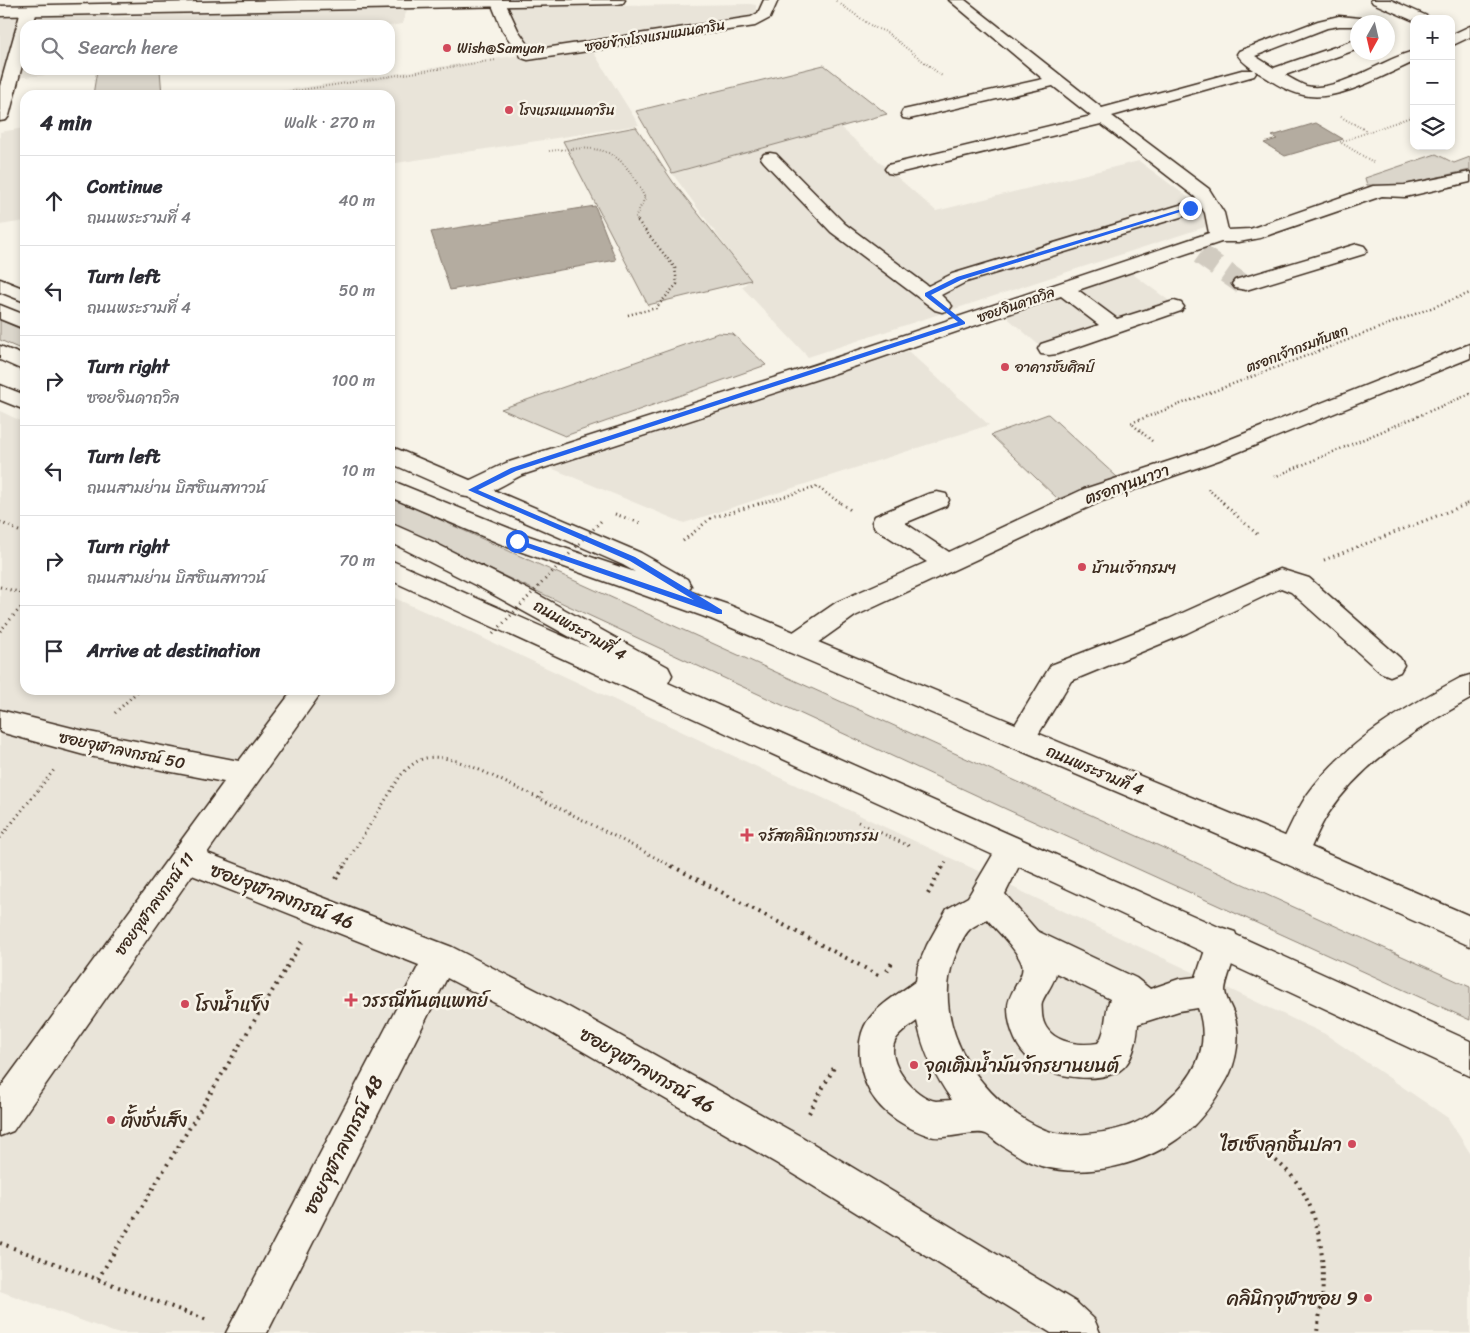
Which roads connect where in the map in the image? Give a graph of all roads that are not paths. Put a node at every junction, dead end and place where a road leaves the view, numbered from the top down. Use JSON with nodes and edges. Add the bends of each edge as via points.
{"nodes":[{"id":1,"x":618,"y":0,"type":"edge"},
{"id":2,"x":771,"y":0,"type":"edge"},
{"id":3,"x":956,"y":0,"type":"edge"},
{"id":4,"x":1378,"y":0,"type":"edge"},
{"id":5,"x":497,"y":1,"type":"edge"},
{"id":6,"x":322,"y":2,"type":"edge"},
{"id":7,"x":0,"y":11,"type":"edge"},
{"id":8,"x":29,"y":11,"type":"junction"},
{"id":9,"x":1413,"y":15,"type":"edge"},
{"id":10,"x":27,"y":20,"type":"edge"},
{"id":11,"x":1350,"y":21,"type":"edge"},
{"id":12,"x":1455,"y":28,"type":"edge"},
{"id":13,"x":1470,"y":31,"type":"edge"},
{"id":14,"x":1455,"y":39,"type":"edge"},
{"id":15,"x":20,"y":44,"type":"edge"},
{"id":16,"x":1350,"y":47,"type":"edge"},
{"id":17,"x":1410,"y":58,"type":"edge"},
{"id":18,"x":1248,"y":73,"type":"dead end"},
{"id":19,"x":1273,"y":74,"type":"junction"},
{"id":20,"x":1055,"y":80,"type":"junction"},
{"id":21,"x":909,"y":114,"type":"dead end"},
{"id":22,"x":0,"y":116,"type":"edge"},
{"id":23,"x":1101,"y":116,"type":"junction"},
{"id":24,"x":770,"y":158,"type":"dead end"},
{"id":25,"x":894,"y":169,"type":"dead end"},
{"id":26,"x":1470,"y":177,"type":"edge"},
{"id":27,"x":1190,"y":208,"type":"dead end"},
{"id":28,"x":1219,"y":236,"type":"junction"},
{"id":29,"x":1357,"y":250,"type":"dead end"},
{"id":30,"x":1242,"y":284,"type":"dead end"},
{"id":31,"x":0,"y":285,"type":"edge"},
{"id":32,"x":1064,"y":289,"type":"junction"},
{"id":33,"x":20,"y":294,"type":"edge"},
{"id":34,"x":927,"y":294,"type":"junction"},
{"id":35,"x":1174,"y":307,"type":"dead end"},
{"id":36,"x":0,"y":311,"type":"edge"},
{"id":37,"x":20,"y":321,"type":"edge"},
{"id":38,"x":962,"y":323,"type":"junction"},
{"id":39,"x":1114,"y":327,"type":"junction"},
{"id":40,"x":1049,"y":349,"type":"dead end"},
{"id":41,"x":1470,"y":350,"type":"edge"},
{"id":42,"x":0,"y":352,"type":"edge"},
{"id":43,"x":20,"y":362,"type":"edge"},
{"id":44,"x":0,"y":392,"type":"edge"},
{"id":45,"x":20,"y":401,"type":"edge"},
{"id":46,"x":395,"y":456,"type":"edge"},
{"id":47,"x":395,"y":490,"type":"edge"},
{"id":48,"x":471,"y":490,"type":"junction"},
{"id":49,"x":937,"y":500,"type":"dead end"},
{"id":50,"x":395,"y":534,"type":"edge"},
{"id":51,"x":948,"y":564,"type":"junction"},
{"id":52,"x":395,"y":572,"type":"edge"},
{"id":53,"x":720,"y":612,"type":"junction"},
{"id":54,"x":796,"y":644,"type":"junction"},
{"id":55,"x":1390,"y":665,"type":"dead end"},
{"id":56,"x":1470,"y":686,"type":"edge"},
{"id":57,"x":306,"y":695,"type":"edge"},
{"id":58,"x":0,"y":721,"type":"edge"},
{"id":59,"x":1020,"y":738,"type":"junction"},
{"id":60,"x":764,"y":739,"type":"junction"},
{"id":61,"x":246,"y":774,"type":"junction"},
{"id":62,"x":1012,"y":850,"type":"junction"},
{"id":63,"x":1293,"y":853,"type":"junction"},
{"id":64,"x":187,"y":859,"type":"junction"},
{"id":65,"x":986,"y":895,"type":"junction"},
{"id":66,"x":1470,"y":931,"type":"edge"},
{"id":67,"x":1026,"y":942,"type":"junction"},
{"id":68,"x":1223,"y":943,"type":"junction"},
{"id":69,"x":440,"y":958,"type":"junction"},
{"id":70,"x":931,"y":990,"type":"junction"},
{"id":71,"x":1208,"y":991,"type":"junction"},
{"id":72,"x":1145,"y":1007,"type":"junction"},
{"id":73,"x":1470,"y":1059,"type":"edge"},
{"id":74,"x":990,"y":1115,"type":"junction"},
{"id":75,"x":0,"y":1118,"type":"edge"},
{"id":76,"x":230,"y":1328,"type":"edge"},
{"id":77,"x":1080,"y":1333,"type":"edge"}],
"edges":[{"from":1,"to":5,"type":"street"},
{"from":2,"to":5,"type":"street","name":"ซอยข้างโรงแรมแมนดาริน","via":[[765,15],[755,20],[528,55],[510,30]]},
{"from":3,"to":20,"type":"street"},
{"from":4,"to":9,"type":"street"},
{"from":5,"to":6,"type":"street"},
{"from":6,"to":8,"type":"street"},
{"from":7,"to":8,"type":"street"},
{"from":8,"to":10,"type":"street"},
{"from":11,"to":19,"type":"street","via":[[1323,24],[1245,54]]},
{"from":12,"to":13,"type":"street"},
{"from":13,"to":14,"type":"street"},
{"from":15,"to":22,"type":"street"},
{"from":16,"to":19,"type":"street"},
{"from":17,"to":19,"type":"street","via":[[1322,92],[1306,91]]},
{"from":18,"to":23,"type":"street"},
{"from":20,"to":21,"type":"street"},
{"from":20,"to":23,"type":"street"},
{"from":23,"to":25,"type":"street"},
{"from":23,"to":28,"type":"street","via":[[1202,193],[1219,222]]},
{"from":24,"to":34,"type":"street","via":[[838,228]]},
{"from":26,"to":28,"type":"street","name":"ซอยจินดาถวิล","via":[[1405,191],[1380,190],[1253,234]]},
{"from":27,"to":34,"type":"street","via":[[959,278]]},
{"from":28,"to":32,"type":"street","name":"ซอยจินดาถวิล","via":[[1194,250]]},
{"from":29,"to":30,"type":"street"},
{"from":31,"to":33,"type":"street"},
{"from":32,"to":38,"type":"street","name":"ซอยจินดาถวิล"},
{"from":32,"to":39,"type":"street"},
{"from":34,"to":38,"type":"street"},
{"from":35,"to":39,"type":"street"},
{"from":36,"to":37,"type":"street"},
{"from":38,"to":48,"type":"street","name":"ซอยจินดาถวิล","via":[[514,470]]},
{"from":39,"to":40,"type":"street"},
{"from":41,"to":51,"type":"street","name":"ตรอกขุนนาวา","via":[[1211,455],[1093,495]]},
{"from":42,"to":43,"type":"street"},
{"from":44,"to":45,"type":"street"},
{"from":46,"to":48,"type":"street","name":"ถนนพระรามที่ 4"},
{"from":47,"to":53,"type":"street","name":"ถนนพระรามที่ 4","via":[[517,541]]},
{"from":48,"to":53,"type":"street","name":"ถนนพระรามที่ 4","via":[[632,559]]},
{"from":49,"to":51,"type":"street","via":[[884,522]]},
{"from":50,"to":60,"type":"street","name":"ถนนพระรามที่ 4","via":[[506,588]]},
{"from":51,"to":54,"type":"street","name":"ตรอกขุนนาวา","via":[[846,609]]},
{"from":52,"to":60,"type":"street","name":"ถนนพระรามที่ 4"},
{"from":53,"to":54,"type":"street","name":"ถนนพระรามที่ 4"},
{"from":54,"to":59,"type":"street","name":"ถนนพระรามที่ 4"},
{"from":55,"to":59,"type":"street","via":[[1300,584],[1280,578],[1178,626],[1061,673]]},
{"from":56,"to":63,"type":"street","via":[[1416,715],[1352,764],[1317,805]]},
{"from":57,"to":61,"type":"street","name":"ซอยจุฬาลงกรณ์ 11"},
{"from":58,"to":61,"type":"street","name":"ซอยจุฬาลงกรณ์ 50","via":[[84,744]]},
{"from":59,"to":63,"type":"street","name":"ถนนพระรามที่ 4"},
{"from":60,"to":62,"type":"street","name":"ถนนพระรามที่ 4"},
{"from":61,"to":64,"type":"street","name":"ซอยจุฬาลงกรณ์ 11"},
{"from":62,"to":65,"type":"street"},
{"from":62,"to":68,"type":"street","name":"ถนนพระรามที่ 4"},
{"from":63,"to":66,"type":"street","name":"ถนนพระรามที่ 4"},
{"from":64,"to":69,"type":"street","name":"ซอยจุฬาลงกรณ์ 46"},
{"from":64,"to":75,"type":"street","name":"ซอยจุฬาลงกรณ์ 11"},
{"from":65,"to":67,"type":"street"},
{"from":65,"to":70,"type":"street","via":[[979,907],[958,919],[935,966]]},
{"from":67,"to":72,"type":"street","via":[[1124,989]]},
{"from":67,"to":72,"type":"street","via":[[1039,964],[1040,976],[1025,1002],[1028,1030],[1053,1056],[1091,1063],[1108,1059],[1119,1044],[1123,1009]]},
{"from":68,"to":71,"type":"street"},
{"from":68,"to":73,"type":"street","name":"ถนนพระรามที่ 4"},
{"from":69,"to":76,"type":"street","name":"ซอยจุฬาลงกรณ์ 48"},
{"from":69,"to":77,"type":"street","name":"ซอยจุฬาลงกรณ์ 46","via":[[553,1016],[789,1150],[1062,1316]]},
{"from":70,"to":74,"type":"street","via":[[941,1050],[981,1109]]},
{"from":70,"to":74,"type":"street","via":[[880,1032],[876,1050],[879,1069],[888,1088],[904,1103],[932,1119]]},
{"from":71,"to":72,"type":"street","via":[[1179,995]]},
{"from":71,"to":74,"type":"street","via":[[1218,1017],[1221,1042],[1215,1068],[1193,1100],[1172,1121],[1142,1140],[1073,1153],[1041,1148]]}]}
